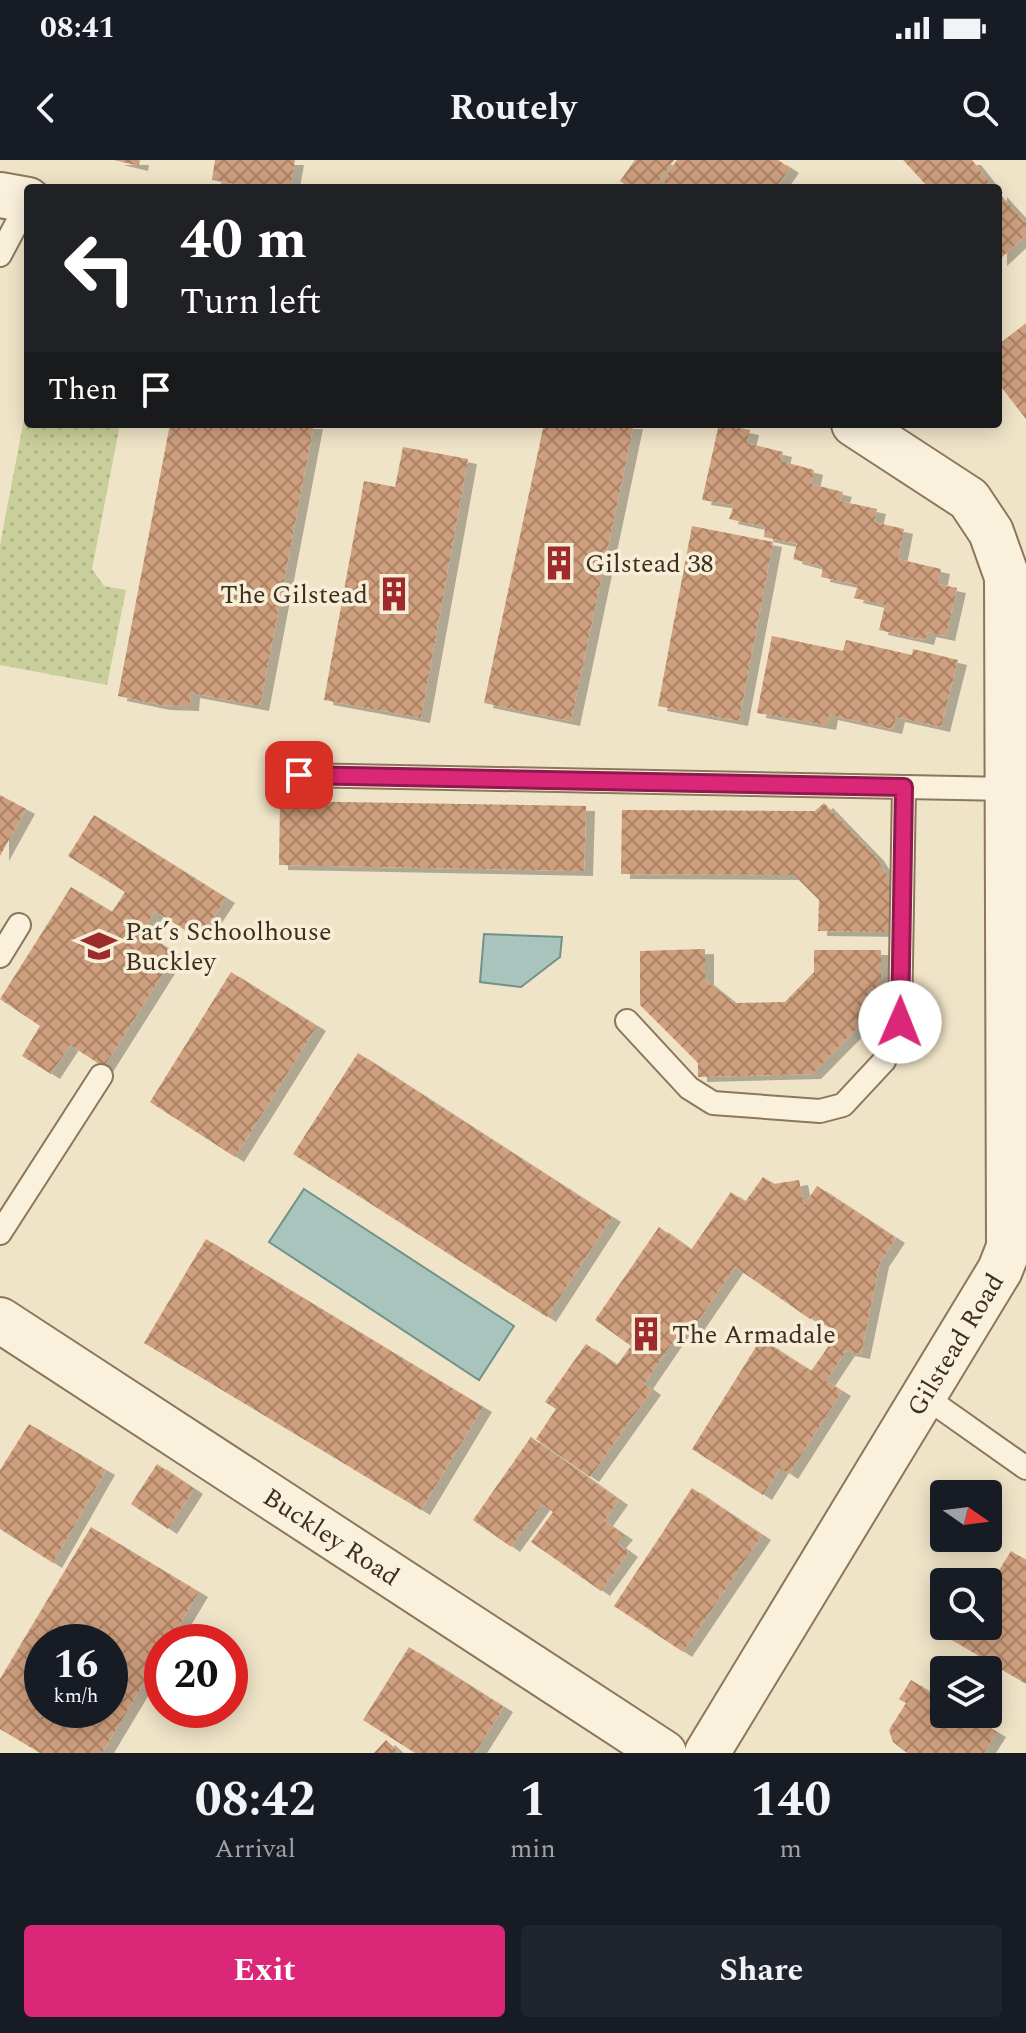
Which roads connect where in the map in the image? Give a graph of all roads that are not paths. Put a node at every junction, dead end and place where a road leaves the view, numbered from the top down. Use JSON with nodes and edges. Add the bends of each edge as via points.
{"nodes":[{"id":1,"x":0,"y":195,"type":"edge"},
{"id":2,"x":24,"y":200,"type":"edge"},
{"id":3,"x":24,"y":209,"type":"edge"},
{"id":4,"x":0,"y":255,"type":"edge"},
{"id":5,"x":860,"y":428,"type":"edge"},
{"id":6,"x":299,"y":775,"type":"dead end"},
{"id":7,"x":904,"y":787,"type":"junction"},
{"id":8,"x":1009,"y":789,"type":"junction"},
{"id":9,"x":19,"y":925,"type":"dead end"},
{"id":10,"x":0,"y":956,"type":"edge"},
{"id":11,"x":627,"y":1021,"type":"dead end"},
{"id":12,"x":101,"y":1076,"type":"dead end"},
{"id":13,"x":0,"y":1233,"type":"edge"},
{"id":14,"x":0,"y":1320,"type":"edge"},
{"id":15,"x":924,"y":1396,"type":"junction"},
{"id":16,"x":1026,"y":1468,"type":"edge"},
{"id":17,"x":664,"y":1753,"type":"edge"},
{"id":18,"x":707,"y":1753,"type":"edge"}],
"edges":[{"from":1,"to":2,"type":"street"},
{"from":3,"to":4,"type":"lane"},
{"from":5,"to":8,"type":"street","name":"Gilstead Road","via":[[969,499],[991,532],[1007,577]]},
{"from":6,"to":7,"type":"lane"},
{"from":7,"to":8,"type":"lane"},
{"from":7,"to":11,"type":"lane","via":[[900,1022],[884,1061],[843,1105],[820,1111],[713,1103],[689,1088]]},
{"from":8,"to":15,"type":"street","name":"Gilstead Road","via":[[1009,1247]]},
{"from":9,"to":10,"type":"lane"},
{"from":12,"to":13,"type":"lane"},
{"from":14,"to":17,"type":"street","name":"Buckley Road"},
{"from":15,"to":16,"type":"lane"},
{"from":15,"to":18,"type":"street","name":"Gilstead Road"}]}
